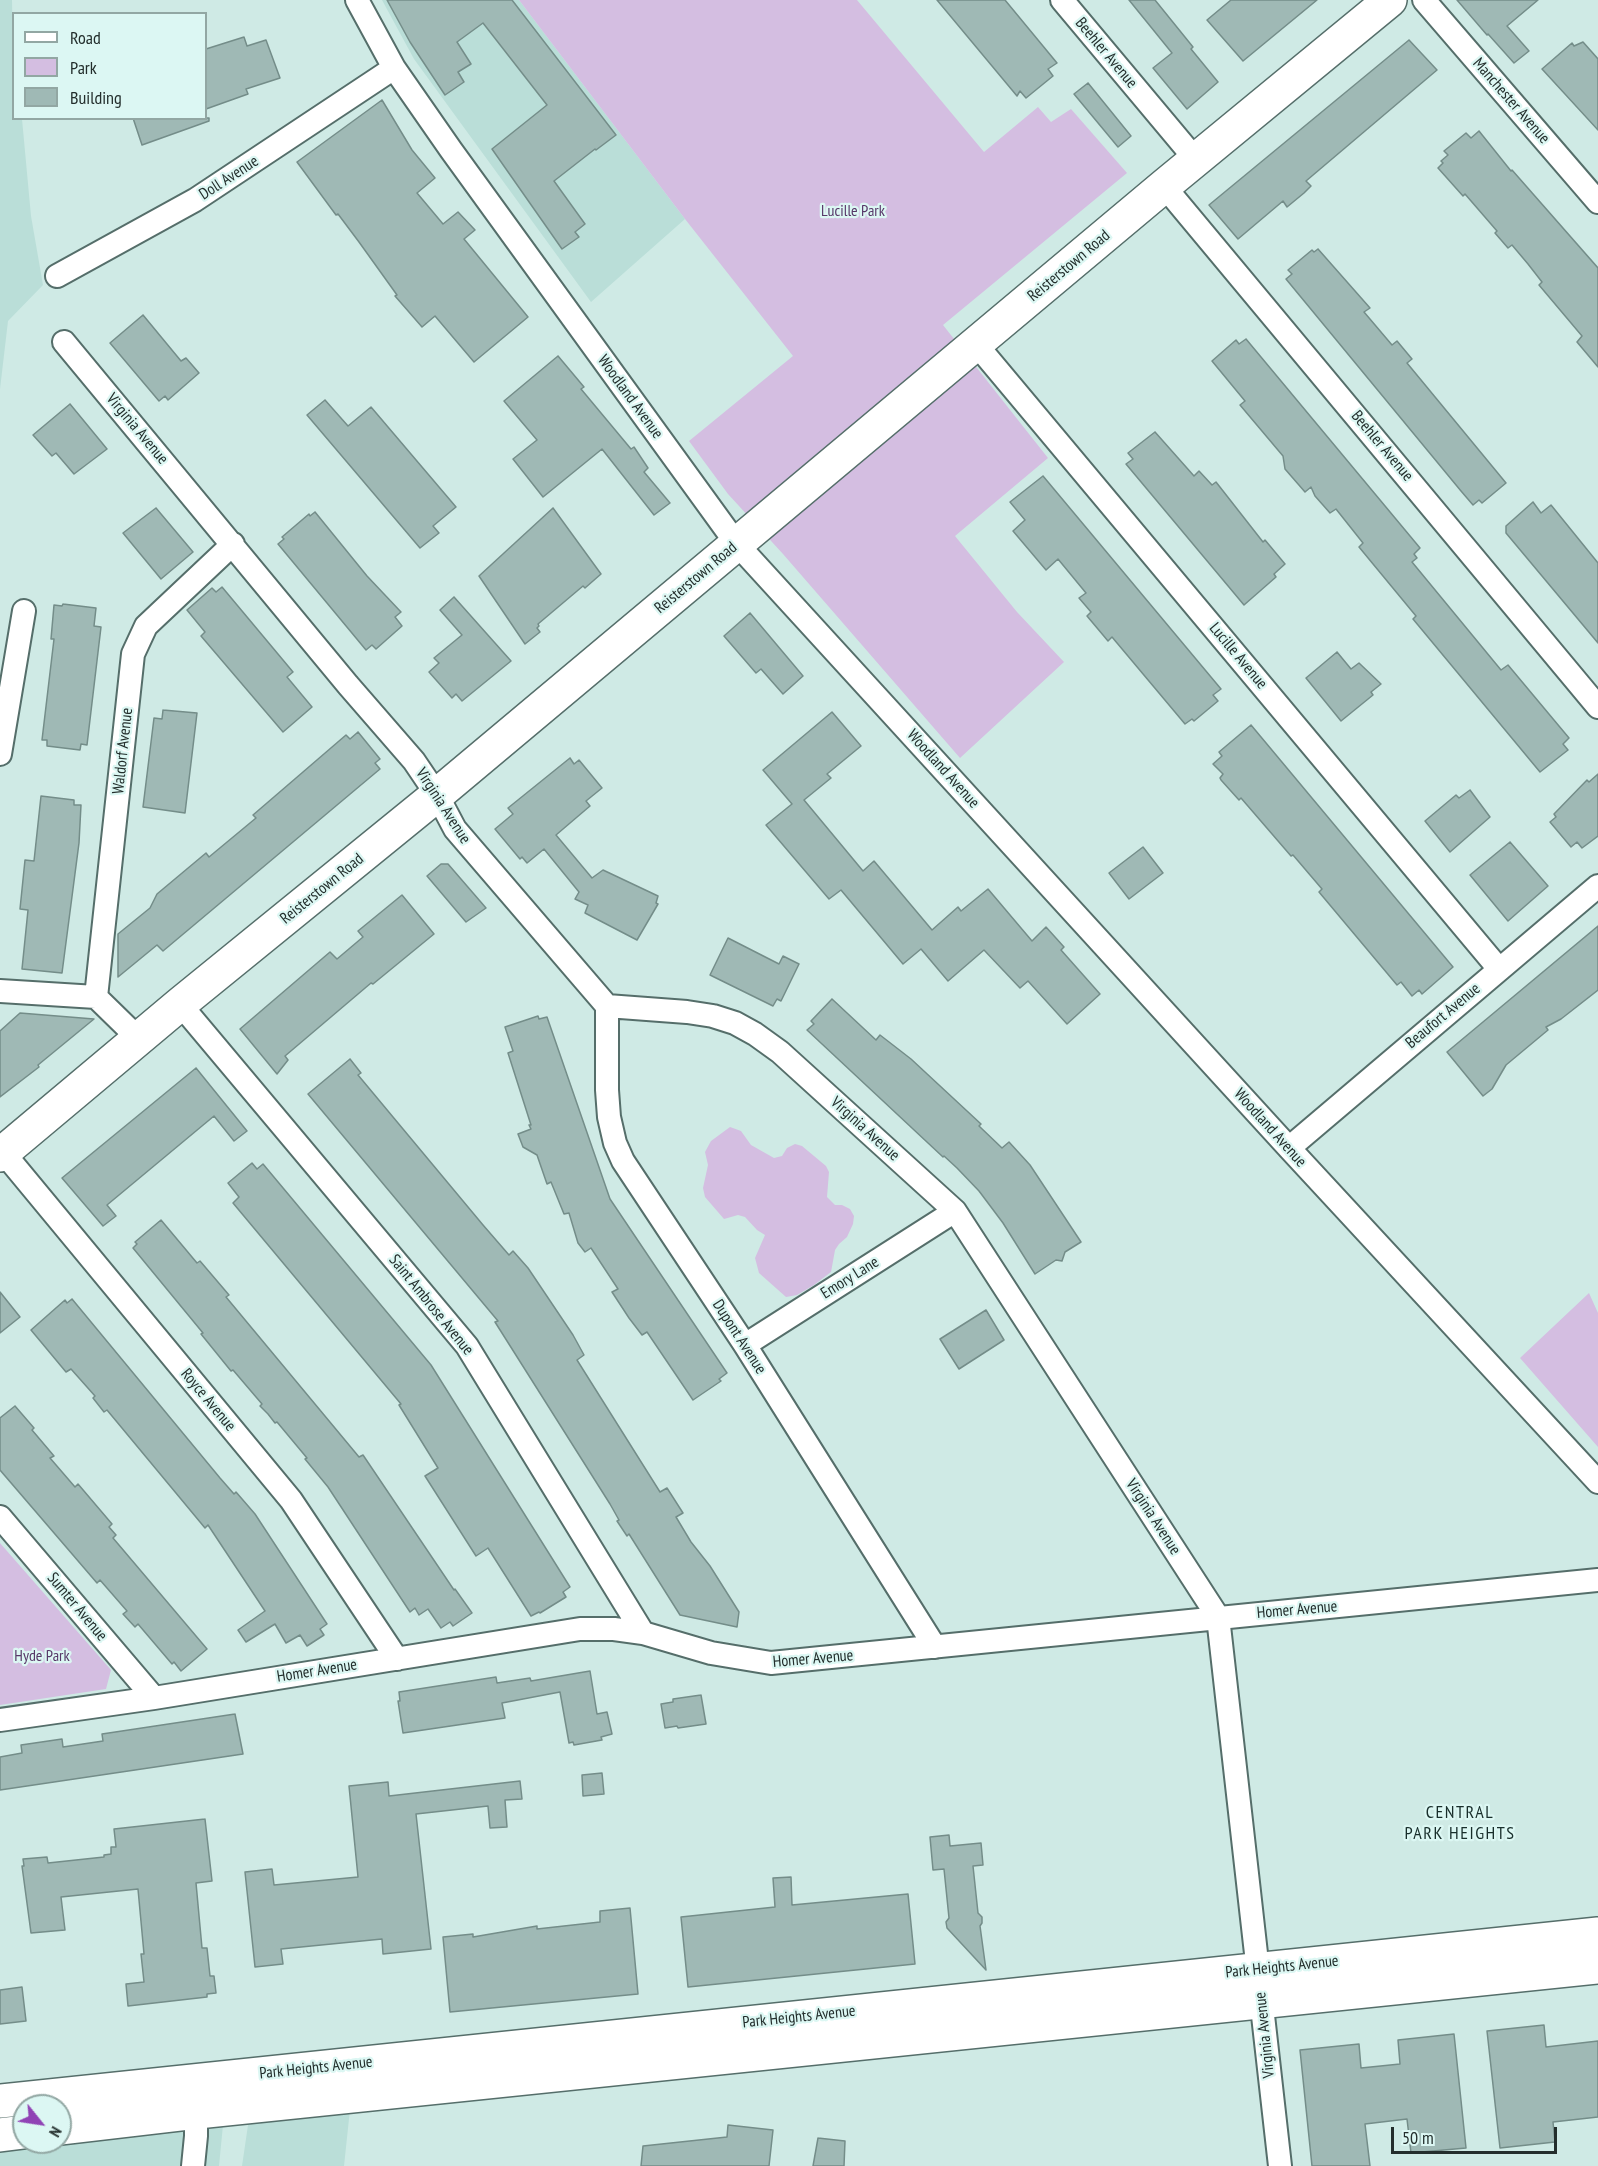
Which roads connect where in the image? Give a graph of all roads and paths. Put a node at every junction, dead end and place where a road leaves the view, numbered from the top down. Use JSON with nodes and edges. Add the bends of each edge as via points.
{"nodes":[{"id":1,"x":357,"y":0,"type":"edge"},
{"id":2,"x":1062,"y":0,"type":"edge"},
{"id":3,"x":1390,"y":0,"type":"edge"},
{"id":4,"x":1424,"y":0,"type":"edge"},
{"id":5,"x":394,"y":68,"type":"junction"},
{"id":6,"x":1196,"y":160,"type":"junction"},
{"id":7,"x":1164,"y":186,"type":"junction"},
{"id":8,"x":1598,"y":202,"type":"edge"},
{"id":9,"x":57,"y":276,"type":"dead end"},
{"id":10,"x":64,"y":342,"type":"dead end"},
{"id":11,"x":976,"y":344,"type":"junction"},
{"id":12,"x":736,"y":543,"type":"junction"},
{"id":13,"x":233,"y":544,"type":"junction"},
{"id":14,"x":24,"y":611,"type":"dead end"},
{"id":15,"x":1598,"y":706,"type":"edge"},
{"id":16,"x":0,"y":754,"type":"edge"},
{"id":17,"x":437,"y":795,"type":"junction"},
{"id":18,"x":1598,"y":886,"type":"edge"},
{"id":19,"x":1499,"y":969,"type":"junction"},
{"id":20,"x":0,"y":991,"type":"edge"},
{"id":21,"x":96,"y":997,"type":"junction"},
{"id":22,"x":180,"y":1004,"type":"junction"},
{"id":23,"x":607,"y":1006,"type":"junction"},
{"id":24,"x":139,"y":1039,"type":"junction"},
{"id":25,"x":1289,"y":1148,"type":"junction"},
{"id":26,"x":2,"y":1153,"type":"edge"},
{"id":27,"x":955,"y":1211,"type":"junction"},
{"id":28,"x":745,"y":1345,"type":"junction"},
{"id":29,"x":1598,"y":1482,"type":"edge"},
{"id":30,"x":0,"y":1517,"type":"edge"},
{"id":31,"x":1598,"y":1580,"type":"edge"},
{"id":32,"x":1218,"y":1617,"type":"junction"},
{"id":33,"x":643,"y":1633,"type":"junction"},
{"id":34,"x":935,"y":1647,"type":"junction"},
{"id":35,"x":397,"y":1659,"type":"junction"},
{"id":36,"x":154,"y":1698,"type":"junction"},
{"id":37,"x":0,"y":1720,"type":"edge"},
{"id":38,"x":1598,"y":1934,"type":"edge"},
{"id":39,"x":1598,"y":1967,"type":"edge"},
{"id":40,"x":1258,"y":1970,"type":"junction"},
{"id":41,"x":1262,"y":2001,"type":"junction"},
{"id":42,"x":196,"y":2096,"type":"junction"},
{"id":43,"x":0,"y":2101,"type":"edge"},
{"id":44,"x":72,"y":2125,"type":"edge"},
{"id":45,"x":193,"y":2166,"type":"edge"},
{"id":46,"x":1280,"y":2166,"type":"edge"}],
"edges":[{"from":1,"to":5,"type":"street","name":"Woodland Avenue"},
{"from":2,"to":6,"type":"street","name":"Beehler Avenue"},
{"from":3,"to":6,"type":"main road","name":"Reisterstown Road"},
{"from":4,"to":8,"type":"street","name":"Manchester Avenue"},
{"from":5,"to":9,"type":"street","name":"Doll Avenue","via":[[195,200]]},
{"from":5,"to":12,"type":"street","name":"Woodland Avenue"},
{"from":6,"to":7,"type":"main road","name":"Reisterstown Road"},
{"from":7,"to":11,"type":"main road","name":"Reisterstown Road"},
{"from":7,"to":15,"type":"street","name":"Beehler Avenue"},
{"from":10,"to":13,"type":"street","name":"Virginia Avenue"},
{"from":11,"to":12,"type":"main road","name":"Reisterstown Road"},
{"from":11,"to":19,"type":"street","name":"Lucille Avenue"},
{"from":12,"to":17,"type":"main road","name":"Reisterstown Road"},
{"from":12,"to":25,"type":"street","name":"Woodland Avenue"},
{"from":13,"to":17,"type":"street","name":"Virginia Avenue","via":[[414,761]]},
{"from":13,"to":21,"type":"street","name":"Waldorf Avenue","via":[[146,626],[133,654]]},
{"from":14,"to":16,"type":"street"},
{"from":17,"to":22,"type":"main road","name":"Reisterstown Road"},
{"from":17,"to":23,"type":"street","name":"Virginia Avenue","via":[[455,829]]},
{"from":18,"to":19,"type":"street","name":"Beaufort Avenue"},
{"from":19,"to":25,"type":"street","name":"Beaufort Avenue"},
{"from":20,"to":21,"type":"street"},
{"from":21,"to":24,"type":"street"},
{"from":22,"to":24,"type":"main road","name":"Reisterstown Road"},
{"from":22,"to":33,"type":"street","name":"Saint Ambrose Avenue","via":[[466,1346]]},
{"from":23,"to":27,"type":"street","name":"Virginia Avenue","via":[[713,1016],[755,1034],[780,1052]]},
{"from":23,"to":28,"type":"street","name":"Dupont Avenue","via":[[607,1090],[615,1143],[623,1161]]},
{"from":24,"to":26,"type":"main road","name":"Reisterstown Road"},
{"from":25,"to":29,"type":"street","name":"Woodland Avenue"},
{"from":26,"to":35,"type":"street","name":"Royce Avenue","via":[[291,1500]]},
{"from":27,"to":28,"type":"street","name":"Emory Lane"},
{"from":27,"to":32,"type":"street","name":"Virginia Avenue"},
{"from":28,"to":34,"type":"street","name":"Dupont Avenue"},
{"from":30,"to":36,"type":"street","name":"Sumter Avenue"},
{"from":31,"to":32,"type":"street","name":"Homer Avenue"},
{"from":32,"to":34,"type":"street","name":"Homer Avenue"},
{"from":32,"to":40,"type":"street","name":"Virginia Avenue"},
{"from":33,"to":34,"type":"street","name":"Homer Avenue","via":[[711,1653],[771,1663]]},
{"from":33,"to":35,"type":"street","name":"Homer Avenue","via":[[580,1629]]},
{"from":35,"to":36,"type":"street","name":"Homer Avenue"},
{"from":36,"to":37,"type":"street","name":"Homer Avenue"},
{"from":38,"to":40,"type":"main road","name":"Park Heights Avenue"},
{"from":39,"to":41,"type":"main road","name":"Park Heights Avenue"},
{"from":40,"to":41,"type":"street","name":"Virginia Avenue"},
{"from":40,"to":42,"type":"main road","name":"Park Heights Avenue"},
{"from":41,"to":42,"type":"main road","name":"Park Heights Avenue"},
{"from":41,"to":46,"type":"street","name":"Virginia Avenue"},
{"from":42,"to":43,"type":"main road","name":"Park Heights Avenue"},
{"from":42,"to":44,"type":"main road","name":"Park Heights Avenue"},
{"from":42,"to":45,"type":"street"}]}
